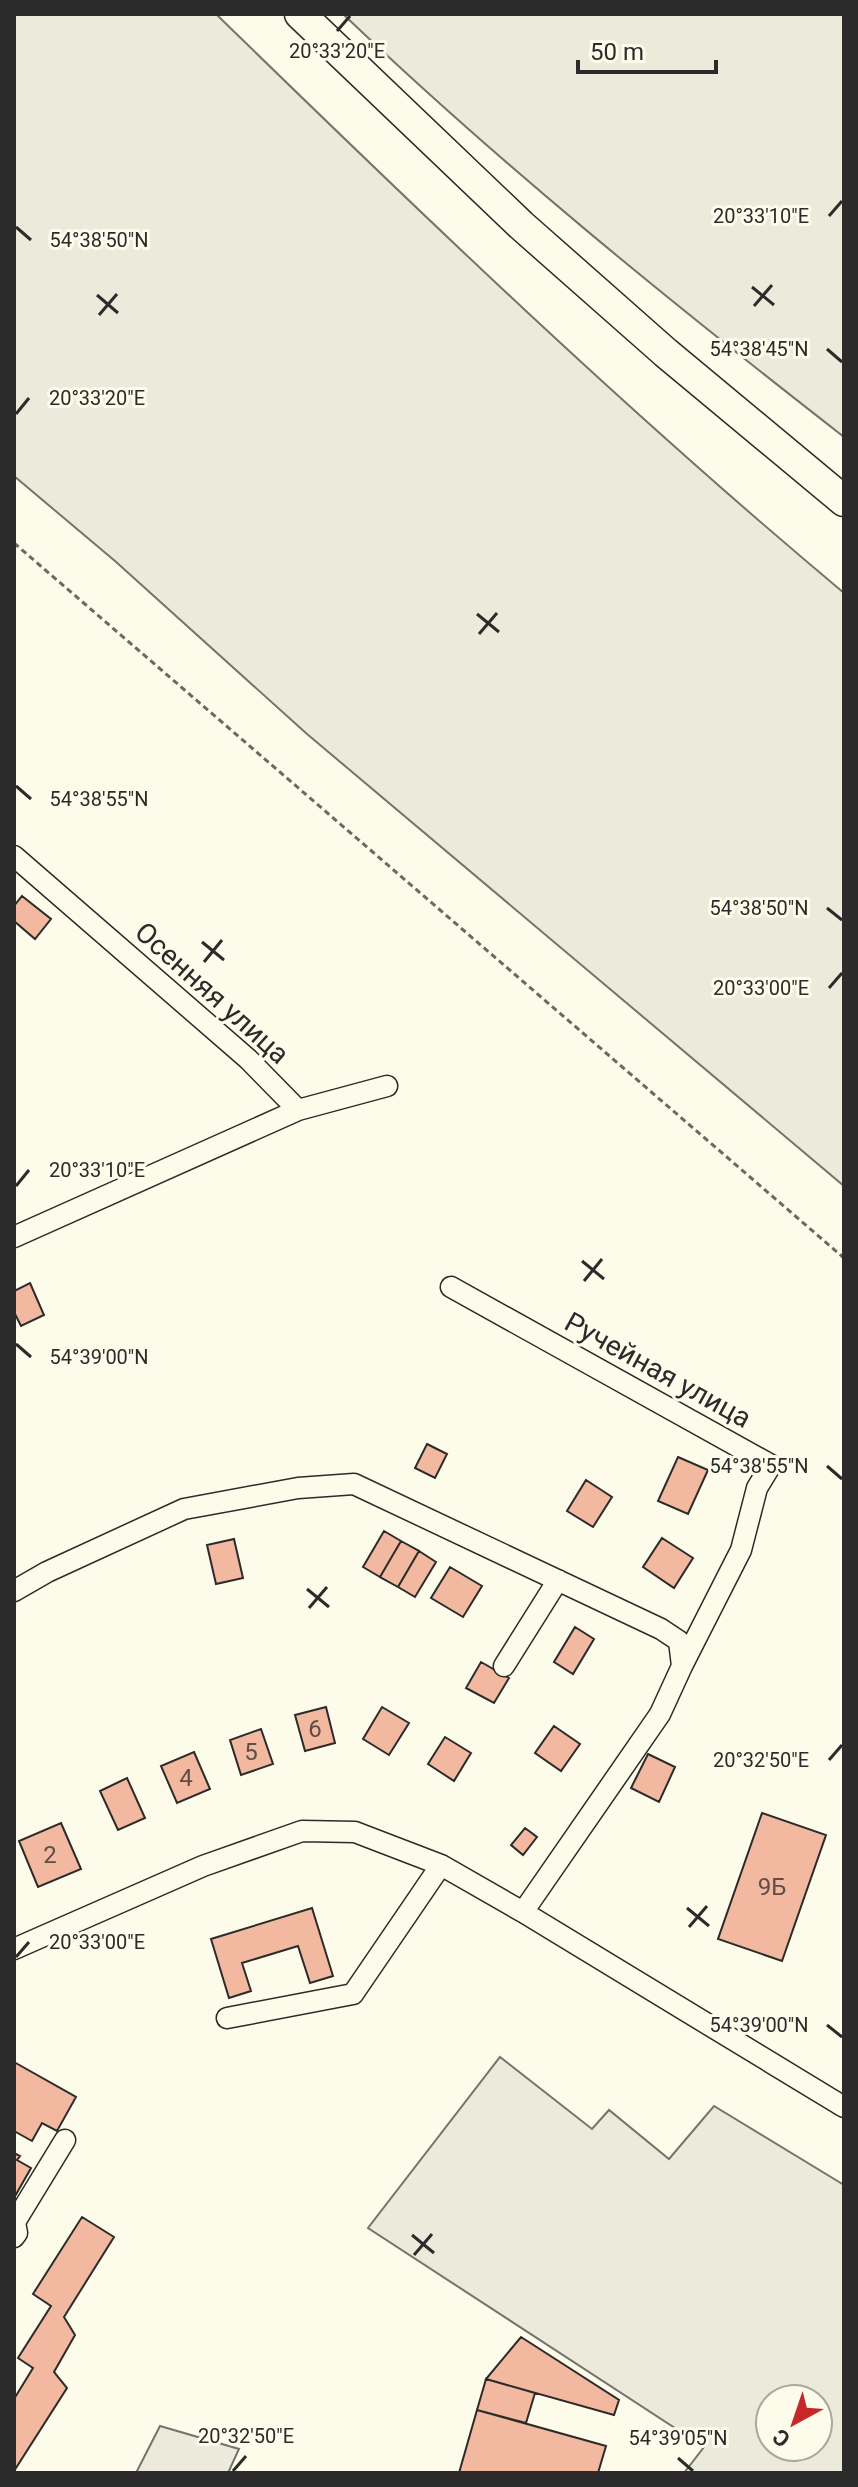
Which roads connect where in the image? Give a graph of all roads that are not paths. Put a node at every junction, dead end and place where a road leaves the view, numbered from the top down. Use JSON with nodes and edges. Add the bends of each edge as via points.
{"nodes":[{"id":1,"x":300,"y":14,"type":"edge"},
{"id":2,"x":844,"y":501,"type":"edge"},
{"id":3,"x":14,"y":856,"type":"edge"},
{"id":4,"x":387,"y":1086,"type":"dead end"},
{"id":5,"x":298,"y":1110,"type":"junction"},
{"id":6,"x":18,"y":1229,"type":"edge"},
{"id":7,"x":451,"y":1287,"type":"dead end"},
{"id":8,"x":558,"y":1580,"type":"junction"},
{"id":9,"x":14,"y":1591,"type":"edge"},
{"id":10,"x":504,"y":1666,"type":"dead end"},
{"id":11,"x":682,"y":1666,"type":"junction"},
{"id":12,"x":441,"y":1865,"type":"junction"},
{"id":13,"x":523,"y":1912,"type":"junction"},
{"id":14,"x":14,"y":1949,"type":"edge"},
{"id":15,"x":227,"y":2018,"type":"dead end"},
{"id":16,"x":844,"y":2107,"type":"edge"},
{"id":17,"x":65,"y":2140,"type":"dead end"},
{"id":18,"x":14,"y":2237,"type":"edge"}],
"edges":[{"from":1,"to":2,"type":"highway","via":[[521,225]]},
{"from":3,"to":5,"type":"street","name":"Осенняя улица","via":[[248,1059]]},
{"from":4,"to":5,"type":"street"},
{"from":5,"to":6,"type":"street"},
{"from":7,"to":11,"type":"street","name":"Ручейная улица","via":[[771,1465],[757,1488],[741,1550]]},
{"from":8,"to":9,"type":"street","via":[[354,1484],[298,1488],[184,1509]]},
{"from":8,"to":10,"type":"street"},
{"from":8,"to":11,"type":"street","via":[[679,1641]]},
{"from":11,"to":13,"type":"street","via":[[660,1714]]},
{"from":12,"to":13,"type":"street"},
{"from":12,"to":14,"type":"street","via":[[355,1832],[302,1831],[203,1866]]},
{"from":12,"to":15,"type":"street","via":[[353,1994]]},
{"from":13,"to":16,"type":"street"},
{"from":17,"to":18,"type":"street","via":[[15,2222]]}]}
